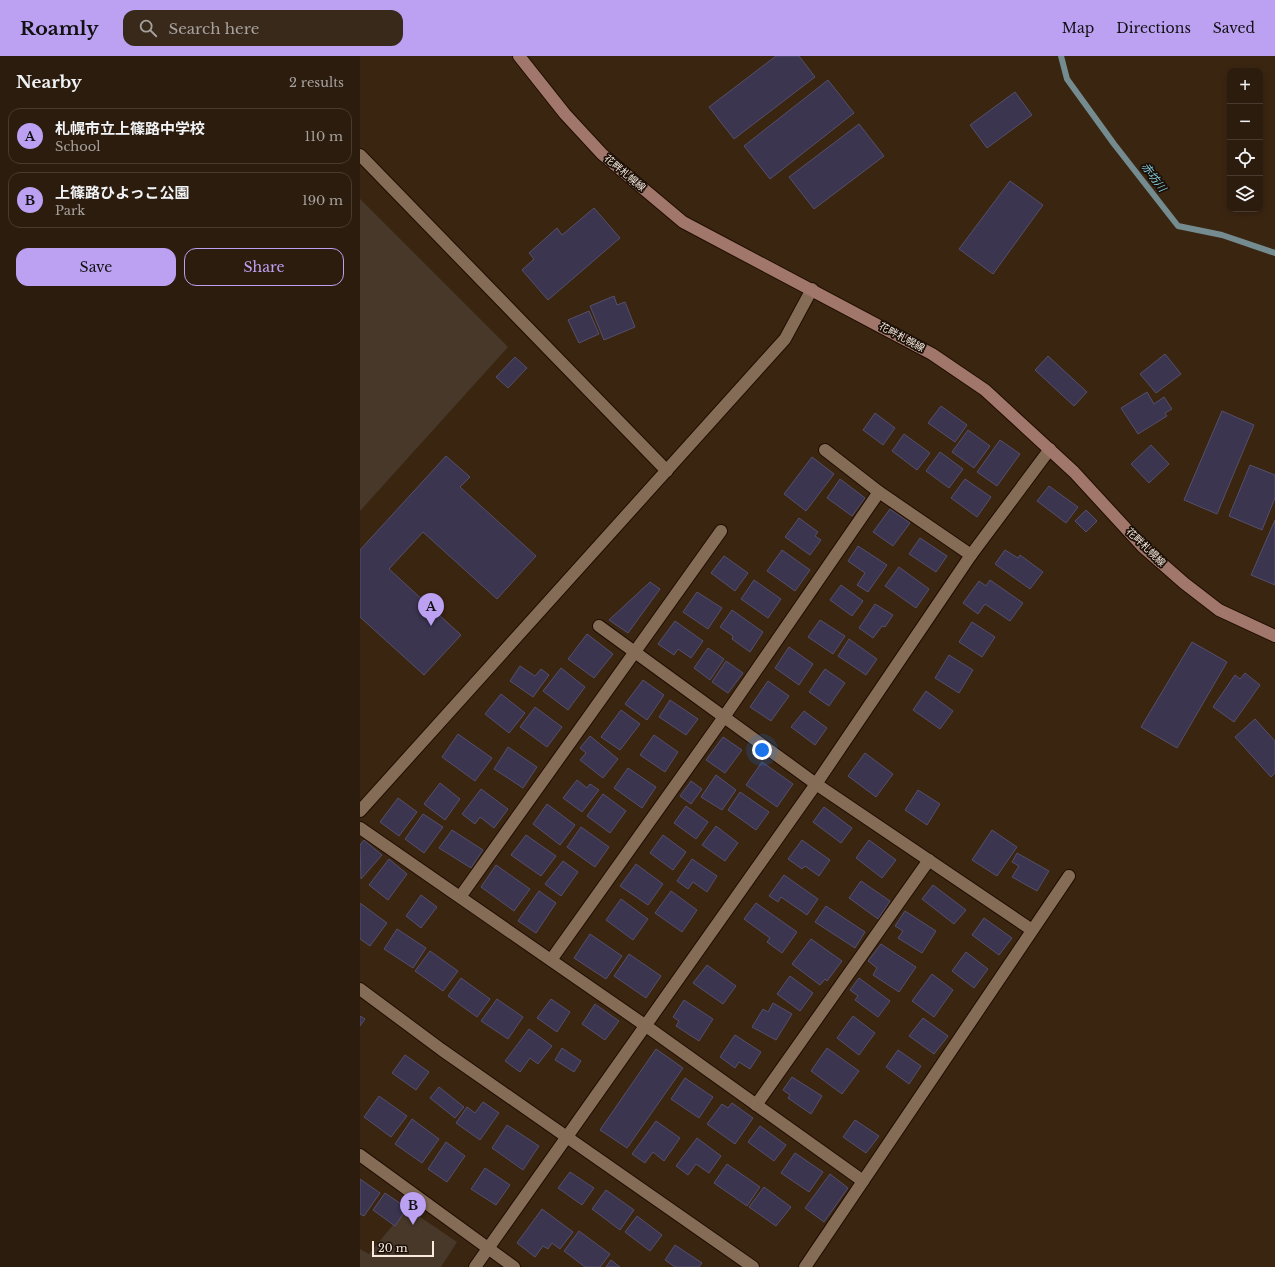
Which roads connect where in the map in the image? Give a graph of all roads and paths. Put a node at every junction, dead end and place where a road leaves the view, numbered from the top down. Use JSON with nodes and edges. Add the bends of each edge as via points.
{"nodes":[{"id":1,"x":519,"y":56,"type":"edge"},
{"id":2,"x":360,"y":155,"type":"edge"},
{"id":3,"x":812,"y":289,"type":"junction"},
{"id":4,"x":1050,"y":449,"type":"junction"},
{"id":5,"x":825,"y":450,"type":"dead end"},
{"id":6,"x":666,"y":471,"type":"junction"},
{"id":7,"x":879,"y":492,"type":"junction"},
{"id":8,"x":720,"y":531,"type":"dead end"},
{"id":9,"x":971,"y":555,"type":"junction"},
{"id":10,"x":599,"y":626,"type":"dead end"},
{"id":11,"x":1275,"y":636,"type":"edge"},
{"id":12,"x":634,"y":652,"type":"junction"},
{"id":13,"x":724,"y":717,"type":"junction"},
{"id":14,"x":816,"y":784,"type":"junction"},
{"id":15,"x":360,"y":811,"type":"edge"},
{"id":16,"x":360,"y":828,"type":"edge"},
{"id":17,"x":929,"y":860,"type":"junction"},
{"id":18,"x":1069,"y":876,"type":"dead end"},
{"id":19,"x":460,"y":897,"type":"junction"},
{"id":20,"x":1032,"y":930,"type":"junction"},
{"id":21,"x":551,"y":960,"type":"junction"},
{"id":22,"x":360,"y":989,"type":"edge"},
{"id":23,"x":646,"y":1026,"type":"junction"},
{"id":24,"x":756,"y":1105,"type":"junction"},
{"id":25,"x":567,"y":1137,"type":"junction"},
{"id":26,"x":360,"y":1155,"type":"edge"},
{"id":27,"x":863,"y":1181,"type":"junction"},
{"id":28,"x":487,"y":1248,"type":"junction"},
{"id":29,"x":475,"y":1267,"type":"edge"},
{"id":30,"x":514,"y":1267,"type":"edge"},
{"id":31,"x":753,"y":1267,"type":"edge"},
{"id":32,"x":805,"y":1267,"type":"edge"}],
"edges":[{"from":1,"to":3,"type":"main road","name":"花畔札幌線","via":[[565,114],[602,154],[683,222]]},
{"from":2,"to":6,"type":"street"},
{"from":3,"to":4,"type":"main road","name":"花畔札幌線","via":[[932,354],[985,390]]},
{"from":3,"to":6,"type":"street","via":[[785,339]]},
{"from":4,"to":9,"type":"street"},
{"from":4,"to":11,"type":"main road","name":"花畔札幌線","via":[[1144,546],[1184,583],[1219,610]]},
{"from":5,"to":7,"type":"street"},
{"from":6,"to":15,"type":"street"},
{"from":7,"to":9,"type":"street"},
{"from":7,"to":13,"type":"street"},
{"from":8,"to":12,"type":"street"},
{"from":9,"to":14,"type":"street"},
{"from":10,"to":12,"type":"street"},
{"from":12,"to":13,"type":"street"},
{"from":12,"to":19,"type":"street"},
{"from":13,"to":14,"type":"street"},
{"from":13,"to":21,"type":"street"},
{"from":14,"to":17,"type":"street"},
{"from":14,"to":23,"type":"street"},
{"from":16,"to":19,"type":"street"},
{"from":17,"to":20,"type":"street"},
{"from":17,"to":24,"type":"street"},
{"from":18,"to":20,"type":"street"},
{"from":19,"to":21,"type":"street"},
{"from":20,"to":27,"type":"street"},
{"from":21,"to":23,"type":"street"},
{"from":22,"to":25,"type":"street"},
{"from":23,"to":24,"type":"street"},
{"from":23,"to":25,"type":"street"},
{"from":24,"to":27,"type":"street"},
{"from":25,"to":28,"type":"street"},
{"from":25,"to":31,"type":"street"},
{"from":26,"to":28,"type":"street"},
{"from":27,"to":32,"type":"street"},
{"from":28,"to":29,"type":"street"},
{"from":28,"to":30,"type":"street"}]}
